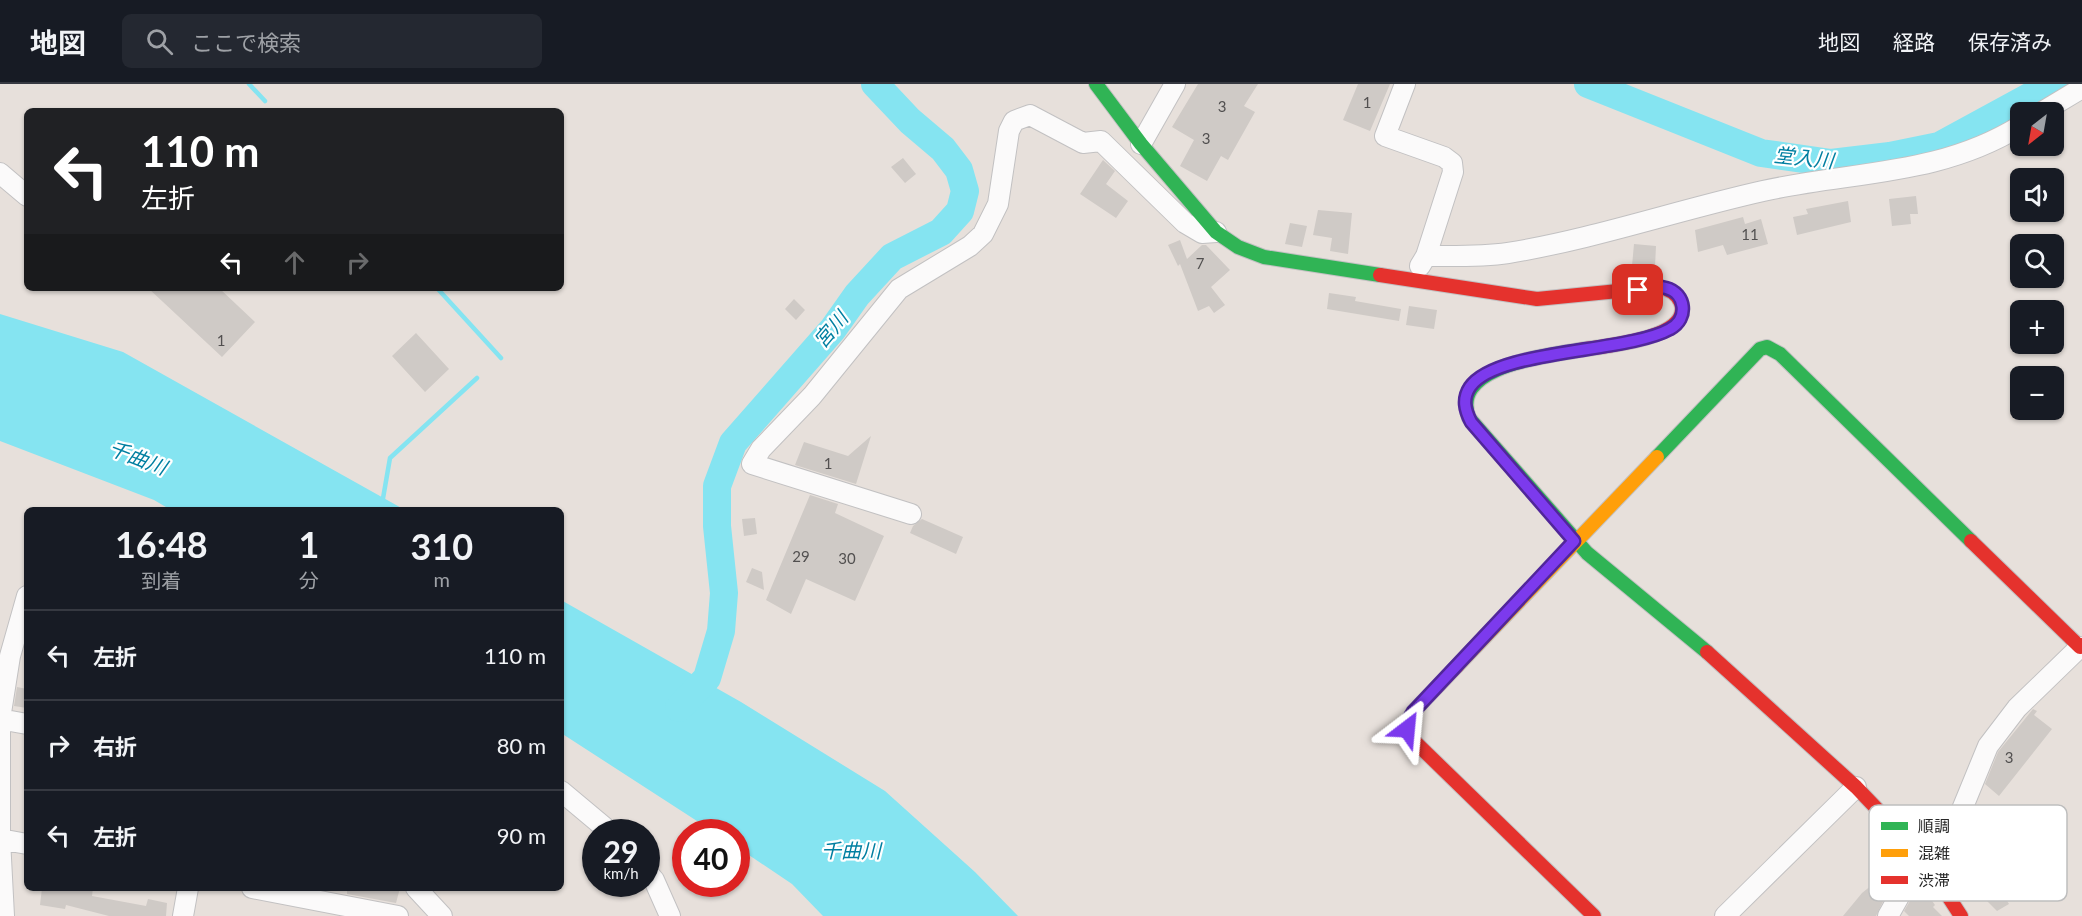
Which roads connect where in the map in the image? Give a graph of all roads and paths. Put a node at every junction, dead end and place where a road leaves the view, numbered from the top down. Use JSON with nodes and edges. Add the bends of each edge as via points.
{"nodes":[{"id":1,"x":1096,"y":84,"type":"edge"},
{"id":2,"x":1175,"y":84,"type":"edge"},
{"id":3,"x":1405,"y":84,"type":"edge"},
{"id":4,"x":2082,"y":88,"type":"edge"},
{"id":5,"x":2059,"y":102,"type":"edge"},
{"id":6,"x":1119,"y":115,"type":"junction"},
{"id":7,"x":2010,"y":132,"type":"edge"},
{"id":8,"x":1101,"y":141,"type":"junction"},
{"id":9,"x":1141,"y":144,"type":"junction"},
{"id":10,"x":0,"y":172,"type":"edge"},
{"id":11,"x":24,"y":193,"type":"edge"},
{"id":12,"x":1216,"y":232,"type":"junction"},
{"id":13,"x":1426,"y":256,"type":"junction"},
{"id":14,"x":1411,"y":280,"type":"junction"},
{"id":15,"x":911,"y":514,"type":"dead end"},
{"id":16,"x":1574,"y":541,"type":"junction"},
{"id":17,"x":24,"y":607,"type":"edge"},
{"id":18,"x":2081,"y":646,"type":"edge"},
{"id":19,"x":0,"y":719,"type":"edge"},
{"id":20,"x":24,"y":723,"type":"edge"},
{"id":21,"x":1856,"y":787,"type":"junction"},
{"id":22,"x":564,"y":794,"type":"edge"},
{"id":23,"x":1873,"y":805,"type":"edge"},
{"id":24,"x":1963,"y":805,"type":"edge"},
{"id":25,"x":594,"y":819,"type":"edge"},
{"id":26,"x":0,"y":839,"type":"edge"},
{"id":27,"x":24,"y":843,"type":"edge"},
{"id":28,"x":187,"y":891,"type":"edge"},
{"id":29,"x":263,"y":891,"type":"edge"},
{"id":30,"x":419,"y":891,"type":"edge"},
{"id":31,"x":660,"y":894,"type":"edge"},
{"id":32,"x":1896,"y":901,"type":"edge"},
{"id":33,"x":1951,"y":901,"type":"edge"},
{"id":34,"x":327,"y":909,"type":"edge"},
{"id":35,"x":4,"y":916,"type":"edge"},
{"id":36,"x":183,"y":916,"type":"edge"},
{"id":37,"x":398,"y":916,"type":"edge"},
{"id":38,"x":442,"y":916,"type":"edge"},
{"id":39,"x":670,"y":916,"type":"edge"},
{"id":40,"x":1594,"y":916,"type":"edge"},
{"id":41,"x":1725,"y":916,"type":"edge"},
{"id":42,"x":1888,"y":916,"type":"edge"},
{"id":43,"x":1961,"y":916,"type":"edge"}],
"edges":[{"from":1,"to":6,"type":"street"},
{"from":2,"to":9,"type":"street"},
{"from":3,"to":13,"type":"street","via":[[1385,136],[1452,163],[1453,172]]},
{"from":4,"to":5,"type":"street"},
{"from":6,"to":8,"type":"street"},
{"from":6,"to":9,"type":"street"},
{"from":7,"to":13,"type":"street","via":[[1988,144],[1926,165],[1764,191],[1507,253]]},
{"from":8,"to":12,"type":"street","via":[[1185,223],[1202,233]]},
{"from":8,"to":15,"type":"street","via":[[1083,143],[1030,115],[1014,121],[1009,131],[998,204],[983,234],[899,289],[752,464]]},
{"from":9,"to":12,"type":"street"},
{"from":10,"to":11,"type":"street"},
{"from":12,"to":14,"type":"street","via":[[1238,247],[1264,257]]},
{"from":13,"to":14,"type":"street"},
{"from":14,"to":16,"type":"street","via":[[1537,299],[1659,287],[1680,298],[1682,317],[1673,328],[1649,337],[1519,362],[1477,380],[1465,398],[1471,422]]},
{"from":16,"to":18,"type":"street","via":[[1753,356],[1767,347],[1780,354]]},
{"from":16,"to":21,"type":"street","via":[[1728,670]]},
{"from":16,"to":40,"type":"street","via":[[1413,712],[1407,729],[1412,739]]},
{"from":17,"to":19,"type":"street","via":[[10,656]]},
{"from":18,"to":24,"type":"street","via":[[2000,729],[1981,758]]},
{"from":19,"to":20,"type":"street"},
{"from":19,"to":26,"type":"street"},
{"from":21,"to":23,"type":"street"},
{"from":21,"to":41,"type":"street"},
{"from":22,"to":25,"type":"street"},
{"from":26,"to":27,"type":"street"},
{"from":26,"to":35,"type":"street"},
{"from":28,"to":36,"type":"street"},
{"from":29,"to":34,"type":"street"},
{"from":30,"to":38,"type":"street"},
{"from":31,"to":39,"type":"street"},
{"from":32,"to":42,"type":"street"},
{"from":33,"to":43,"type":"street"},
{"from":34,"to":37,"type":"street"}]}
